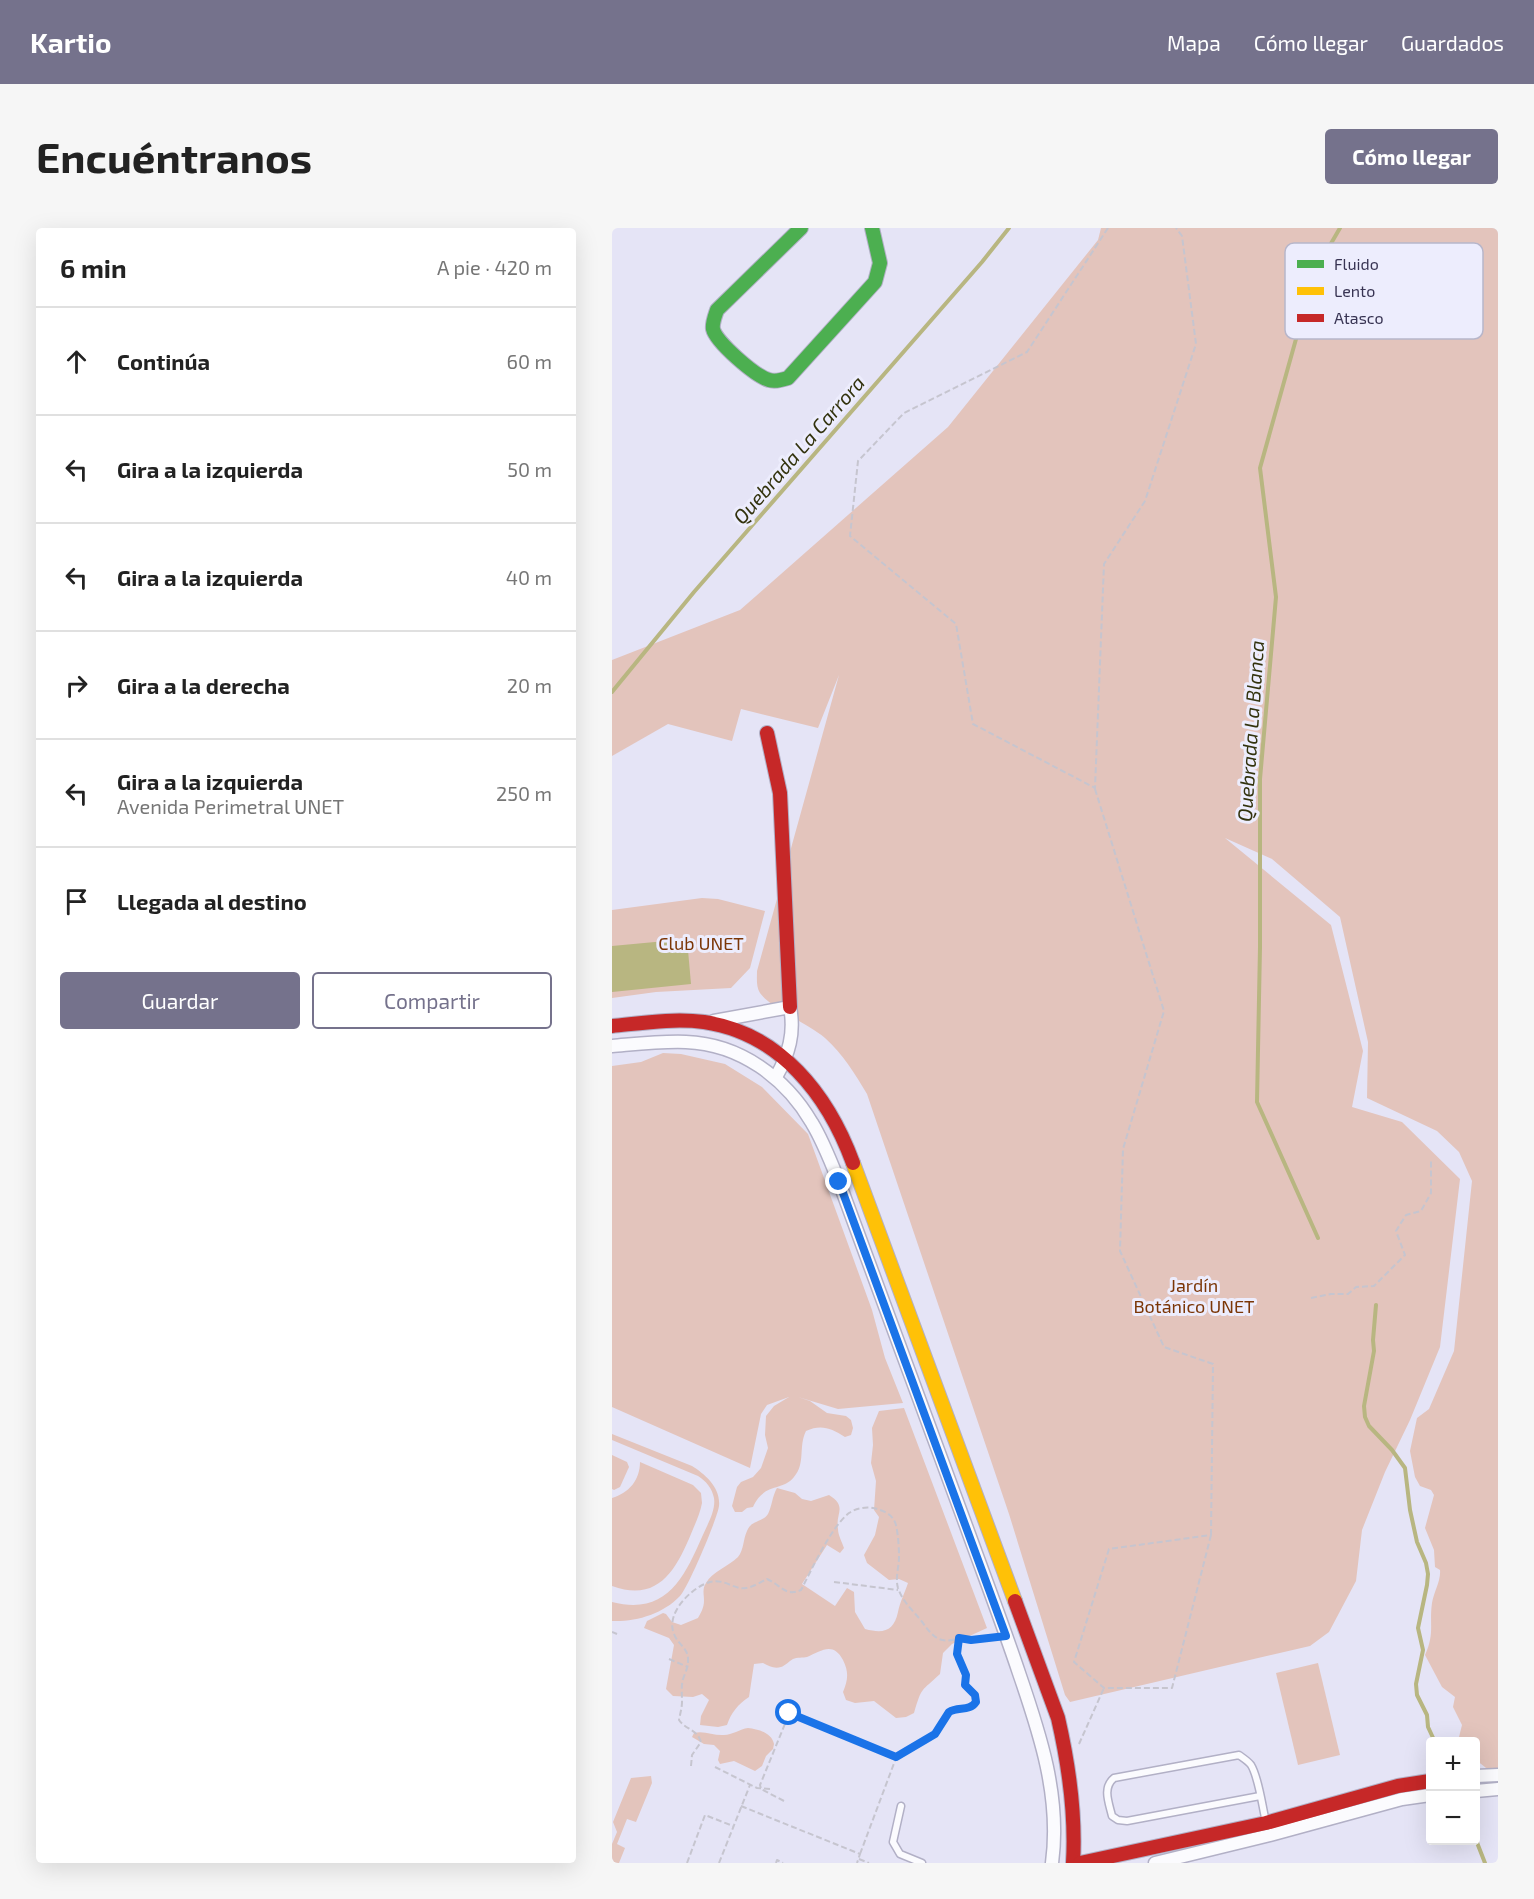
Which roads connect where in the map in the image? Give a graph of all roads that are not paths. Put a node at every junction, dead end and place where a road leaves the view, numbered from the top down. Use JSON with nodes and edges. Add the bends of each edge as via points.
{"nodes":[{"id":1,"x":801,"y":228,"type":"edge"},
{"id":2,"x":872,"y":228,"type":"edge"},
{"id":3,"x":767,"y":733,"type":"dead end"},
{"id":4,"x":790,"y":1007,"type":"junction"},
{"id":5,"x":704,"y":1022,"type":"junction"},
{"id":6,"x":612,"y":1026,"type":"edge"},
{"id":7,"x":612,"y":1046,"type":"edge"},
{"id":8,"x":786,"y":1060,"type":"junction"},
{"id":9,"x":776,"y":1077,"type":"junction"},
{"id":10,"x":1496,"y":1775,"type":"edge"},
{"id":11,"x":1480,"y":1776,"type":"edge"},
{"id":12,"x":1426,"y":1783,"type":"edge"},
{"id":13,"x":1400,"y":1793,"type":"junction"},
{"id":14,"x":1426,"y":1795,"type":"edge"},
{"id":15,"x":1260,"y":1796,"type":"junction"},
{"id":16,"x":901,"y":1806,"type":"dead end"},
{"id":17,"x":1268,"y":1829,"type":"junction"},
{"id":18,"x":922,"y":1863,"type":"edge"},
{"id":19,"x":1052,"y":1863,"type":"edge"},
{"id":20,"x":1073,"y":1863,"type":"edge"},
{"id":21,"x":1080,"y":1863,"type":"edge"},
{"id":22,"x":1155,"y":1863,"type":"edge"}],
"edges":[{"from":1,"to":2,"type":"street","via":[[717,310],[713,320],[719,340],[768,380],[788,378],[875,282],[880,263]]},
{"from":3,"to":4,"type":"street","via":[[780,793]]},
{"from":4,"to":5,"type":"street"},
{"from":4,"to":8,"type":"street","via":[[792,1038]]},
{"from":5,"to":6,"type":"street"},
{"from":5,"to":8,"type":"street","via":[[730,1029]]},
{"from":7,"to":9,"type":"street","via":[[687,1042],[740,1055]]},
{"from":8,"to":9,"type":"street"},
{"from":8,"to":20,"type":"street","via":[[823,1100],[851,1157],[1058,1718],[1070,1765],[1075,1816]]},
{"from":9,"to":19,"type":"street","via":[[814,1125],[839,1182],[1006,1636],[1047,1763],[1054,1807]]},
{"from":10,"to":11,"type":"street"},
{"from":12,"to":13,"type":"street"},
{"from":13,"to":14,"type":"street"},
{"from":13,"to":17,"type":"street"},
{"from":15,"to":15,"type":"lane","via":[[1251,1764],[1239,1755],[1114,1778],[1106,1789],[1112,1816],[1126,1821]]},
{"from":15,"to":17,"type":"lane"},
{"from":16,"to":18,"type":"lane","via":[[893,1842],[900,1854]]},
{"from":17,"to":21,"type":"street"},
{"from":17,"to":22,"type":"street"}]}
